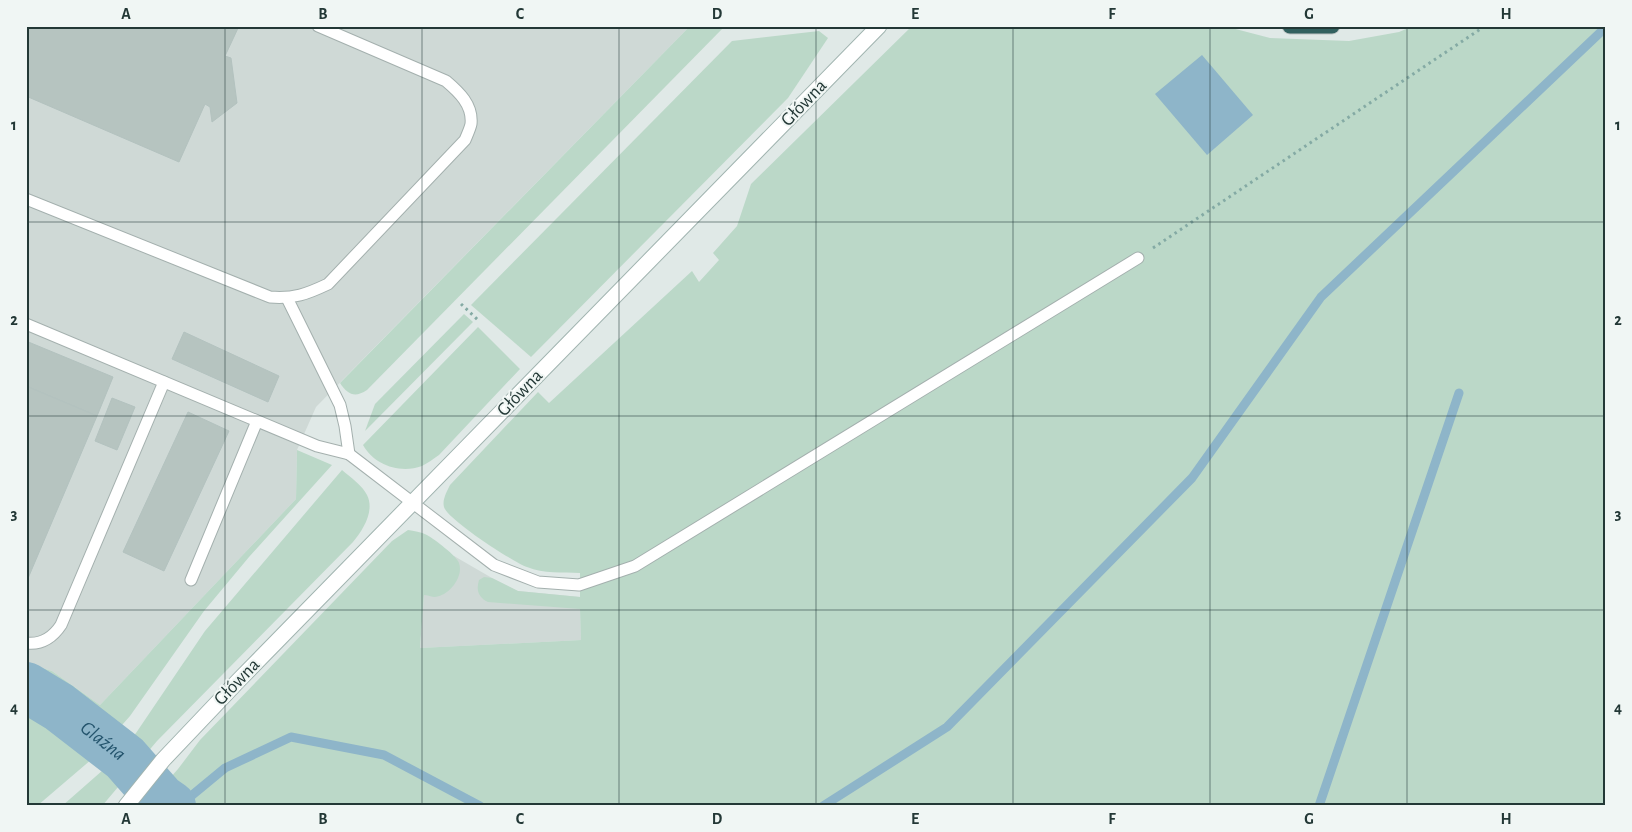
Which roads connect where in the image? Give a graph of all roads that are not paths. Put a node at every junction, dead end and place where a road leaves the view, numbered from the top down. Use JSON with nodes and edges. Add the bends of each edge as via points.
{"nodes":[{"id":1,"x":318,"y":26,"type":"edge"},
{"id":2,"x":879,"y":26,"type":"edge"},
{"id":3,"x":1290,"y":26,"type":"edge"},
{"id":4,"x":1332,"y":26,"type":"edge"},
{"id":5,"x":26,"y":199,"type":"edge"},
{"id":6,"x":1138,"y":258,"type":"road end"},
{"id":7,"x":287,"y":298,"type":"junction"},
{"id":8,"x":26,"y":324,"type":"edge"},
{"id":9,"x":164,"y":382,"type":"junction"},
{"id":10,"x":258,"y":421,"type":"junction"},
{"id":11,"x":348,"y":454,"type":"junction"},
{"id":12,"x":412,"y":504,"type":"junction"},
{"id":13,"x":191,"y":580,"type":"dead end"},
{"id":14,"x":26,"y":643,"type":"edge"},
{"id":15,"x":127,"y":804,"type":"edge"}],
"edges":[{"from":1,"to":7,"type":"lane","via":[[446,82],[461,94],[468,107],[471,124],[465,140],[328,284],[307,294]]},
{"from":2,"to":12,"type":"main road","name":"Główna"},
{"from":3,"to":4,"type":"highway"},
{"from":5,"to":7,"type":"lane","via":[[270,297]]},
{"from":6,"to":12,"type":"lane","via":[[635,566],[578,585],[538,582],[494,564]]},
{"from":7,"to":11,"type":"lane","via":[[340,405]]},
{"from":8,"to":9,"type":"lane"},
{"from":9,"to":10,"type":"lane"},
{"from":9,"to":14,"type":"lane","via":[[61,625],[44,641]]},
{"from":10,"to":11,"type":"lane","via":[[316,446]]},
{"from":10,"to":13,"type":"lane"},
{"from":11,"to":12,"type":"lane"},
{"from":12,"to":15,"type":"main road","name":"Główna","via":[[238,681],[163,760]]}]}
